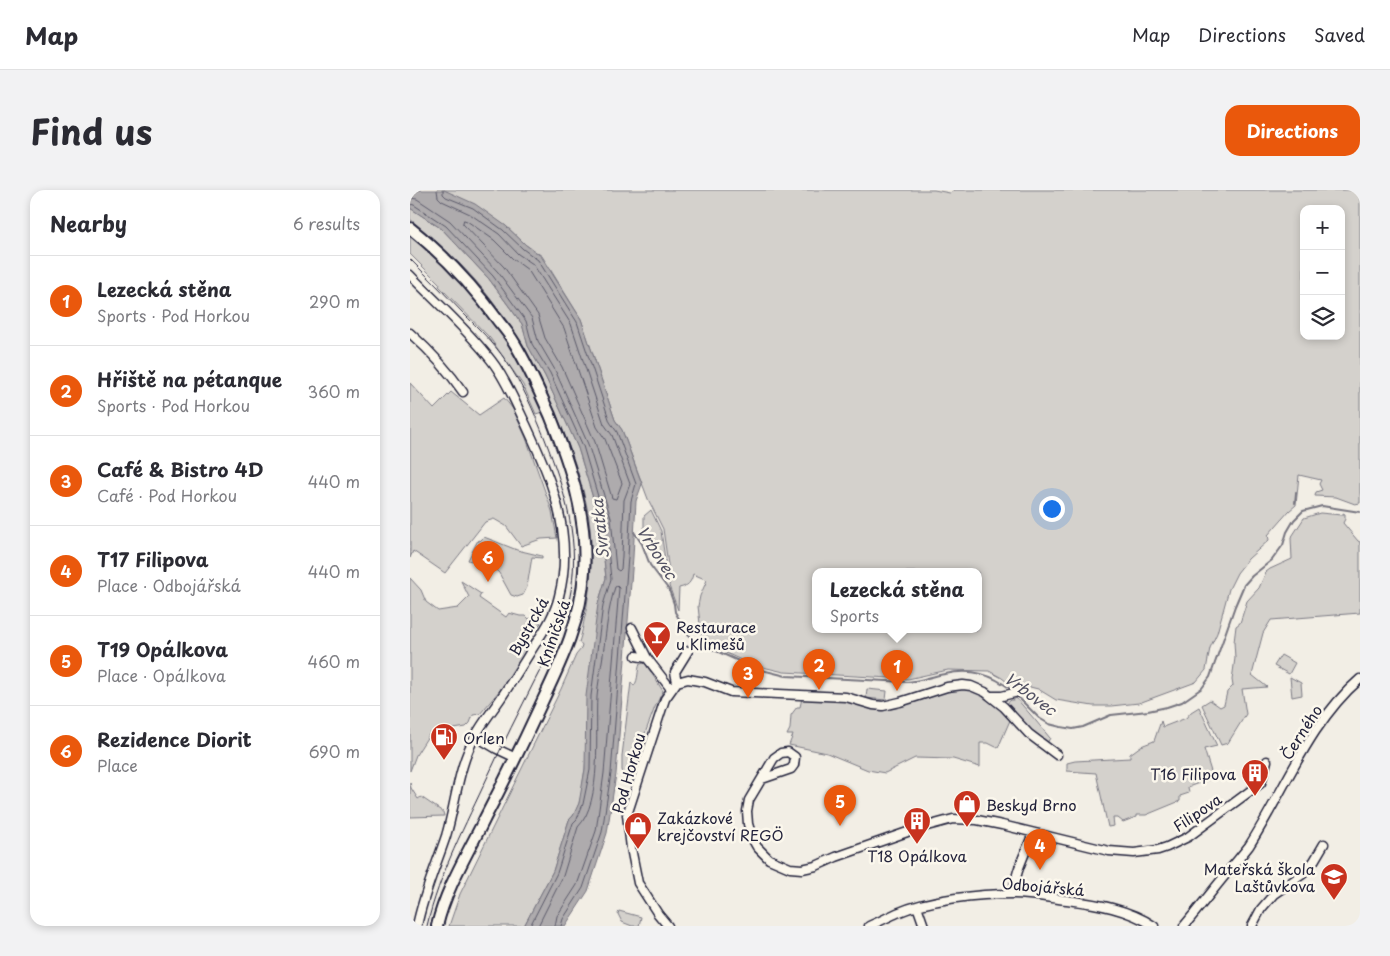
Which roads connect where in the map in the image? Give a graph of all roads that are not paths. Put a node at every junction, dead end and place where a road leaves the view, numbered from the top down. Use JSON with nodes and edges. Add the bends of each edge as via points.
{"nodes":[{"id":1,"x":410,"y":228,"type":"edge"},
{"id":2,"x":410,"y":275,"type":"edge"},
{"id":3,"x":410,"y":333,"type":"edge"},
{"id":4,"x":463,"y":392,"type":"dead end"},
{"id":5,"x":632,"y":628,"type":"dead end"},
{"id":6,"x":688,"y":652,"type":"dead end"},
{"id":7,"x":636,"y":656,"type":"dead end"},
{"id":8,"x":647,"y":658,"type":"junction"},
{"id":9,"x":1360,"y":679,"type":"edge"},
{"id":10,"x":677,"y":682,"type":"junction"},
{"id":11,"x":671,"y":689,"type":"junction"},
{"id":12,"x":1014,"y":693,"type":"dead end"},
{"id":13,"x":990,"y":696,"type":"junction"},
{"id":14,"x":475,"y":736,"type":"junction"},
{"id":15,"x":1057,"y":755,"type":"dead end"},
{"id":16,"x":516,"y":758,"type":"junction"},
{"id":17,"x":1267,"y":761,"type":"dead end"},
{"id":18,"x":762,"y":779,"type":"dead end"},
{"id":19,"x":1033,"y":832,"type":"junction"},
{"id":20,"x":1324,"y":844,"type":"dead end"},
{"id":21,"x":1014,"y":894,"type":"junction"},
{"id":22,"x":917,"y":906,"type":"junction"},
{"id":23,"x":417,"y":926,"type":"edge"},
{"id":24,"x":437,"y":926,"type":"edge"},
{"id":25,"x":668,"y":926,"type":"edge"},
{"id":26,"x":870,"y":926,"type":"edge"},
{"id":27,"x":924,"y":926,"type":"edge"},
{"id":28,"x":1154,"y":926,"type":"edge"},
{"id":29,"x":1184,"y":926,"type":"edge"},
{"id":30,"x":1252,"y":926,"type":"edge"}],
"edges":[{"from":1,"to":16,"type":"main road","name":"Kníničská","via":[[456,269],[514,343],[554,425],[581,511],[584,572],[581,601],[559,666]]},
{"from":2,"to":14,"type":"street","name":"Bystrcká","via":[[493,361],[544,464],[557,500],[562,529],[564,566],[554,610]]},
{"from":3,"to":4,"type":"street","via":[[432,353]]},
{"from":5,"to":8,"type":"street"},
{"from":6,"to":10,"type":"street","name":"Pod Horkou","via":[[676,672]]},
{"from":7,"to":8,"type":"street"},
{"from":8,"to":11,"type":"street"},
{"from":9,"to":29,"type":"street","name":"Černého","via":[[1316,732],[1248,847]]},
{"from":10,"to":11,"type":"street","name":"Pod Horkou"},
{"from":10,"to":13,"type":"street","via":[[688,679],[705,682],[731,692],[846,697],[882,706],[963,685]]},
{"from":11,"to":25,"type":"street","name":"Pod Horkou","via":[[664,699],[627,815],[638,883]]},
{"from":12,"to":13,"type":"street"},
{"from":13,"to":15,"type":"street","via":[[1029,734]]},
{"from":14,"to":16,"type":"street"},
{"from":14,"to":23,"type":"street","name":"Bystrcká","via":[[463,766],[446,837],[426,890]]},
{"from":16,"to":24,"type":"main road","name":"Kníničská","via":[[449,891]]},
{"from":17,"to":19,"type":"street","name":"Filipova","via":[[1261,783],[1188,837],[1167,847],[1134,853],[1109,851]]},
{"from":18,"to":19,"type":"street","name":"Filipova","via":[[749,800],[747,811],[753,840],[769,859],[790,868],[816,866],[901,834],[953,819],[977,820]]},
{"from":19,"to":21,"type":"street","via":[[1021,861]]},
{"from":20,"to":30,"type":"street","via":[[1303,874],[1274,894]]},
{"from":21,"to":22,"type":"street","name":"Odbojářská","via":[[959,898]]},
{"from":21,"to":28,"type":"street","name":"Odbojářská","via":[[1114,908]]},
{"from":22,"to":26,"type":"street","name":"Odbojářská"},
{"from":22,"to":27,"type":"street"}]}
